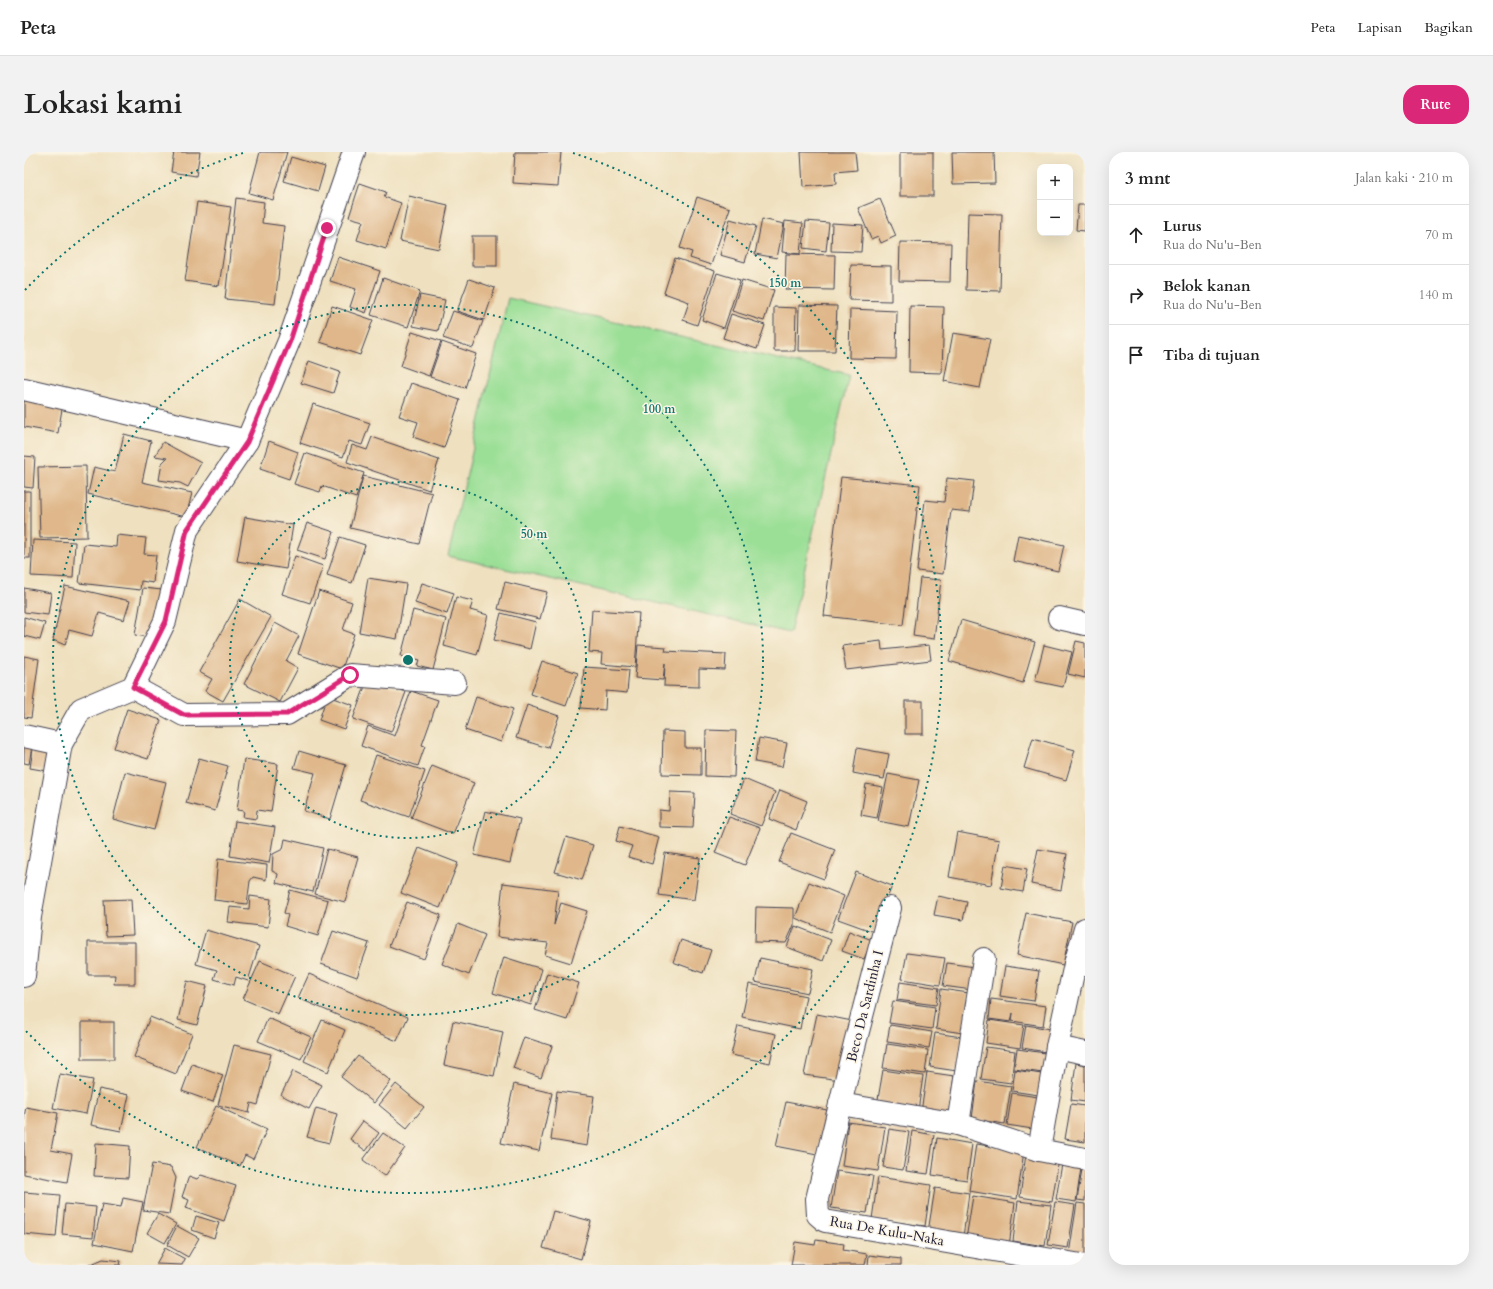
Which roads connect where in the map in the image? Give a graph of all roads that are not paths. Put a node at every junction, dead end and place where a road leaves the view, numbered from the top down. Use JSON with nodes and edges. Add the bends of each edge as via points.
{"nodes":[{"id":1,"x":354,"y":152,"type":"edge"},
{"id":2,"x":24,"y":389,"type":"edge"},
{"id":3,"x":247,"y":442,"type":"junction"},
{"id":4,"x":1059,"y":618,"type":"dead end"},
{"id":5,"x":1085,"y":624,"type":"edge"},
{"id":6,"x":455,"y":683,"type":"dead end"},
{"id":7,"x":133,"y":687,"type":"junction"},
{"id":8,"x":24,"y":736,"type":"edge"},
{"id":9,"x":62,"y":744,"type":"junction"},
{"id":10,"x":890,"y":908,"type":"dead end"},
{"id":11,"x":1085,"y":930,"type":"edge"},
{"id":12,"x":984,"y":958,"type":"dead end"},
{"id":13,"x":1080,"y":964,"type":"edge"},
{"id":14,"x":24,"y":976,"type":"edge"},
{"id":15,"x":1057,"y":1047,"type":"junction"},
{"id":16,"x":1085,"y":1053,"type":"edge"},
{"id":17,"x":840,"y":1104,"type":"junction"},
{"id":18,"x":958,"y":1124,"type":"junction"},
{"id":19,"x":1039,"y":1150,"type":"junction"},
{"id":20,"x":1085,"y":1159,"type":"edge"},
{"id":21,"x":1081,"y":1265,"type":"edge"}],
"edges":[{"from":1,"to":3,"type":"street","via":[[290,341]]},
{"from":2,"to":3,"type":"street"},
{"from":3,"to":7,"type":"street","via":[[187,530],[166,621]]},
{"from":4,"to":5,"type":"street"},
{"from":6,"to":7,"type":"street","via":[[350,675],[287,714],[184,715]]},
{"from":7,"to":9,"type":"street","via":[[81,709]]},
{"from":8,"to":9,"type":"street"},
{"from":9,"to":14,"type":"street","via":[[30,917]]},
{"from":10,"to":17,"type":"street","name":"Beco Da Sardinha I"},
{"from":11,"to":13,"type":"street"},
{"from":12,"to":18,"type":"street"},
{"from":13,"to":15,"type":"street"},
{"from":15,"to":16,"type":"street"},
{"from":15,"to":19,"type":"street"},
{"from":17,"to":18,"type":"street"},
{"from":17,"to":21,"type":"street","name":"Rua De Kulu-Naka","via":[[817,1199],[818,1216],[825,1221]]},
{"from":18,"to":19,"type":"street"},
{"from":19,"to":20,"type":"street"}]}
